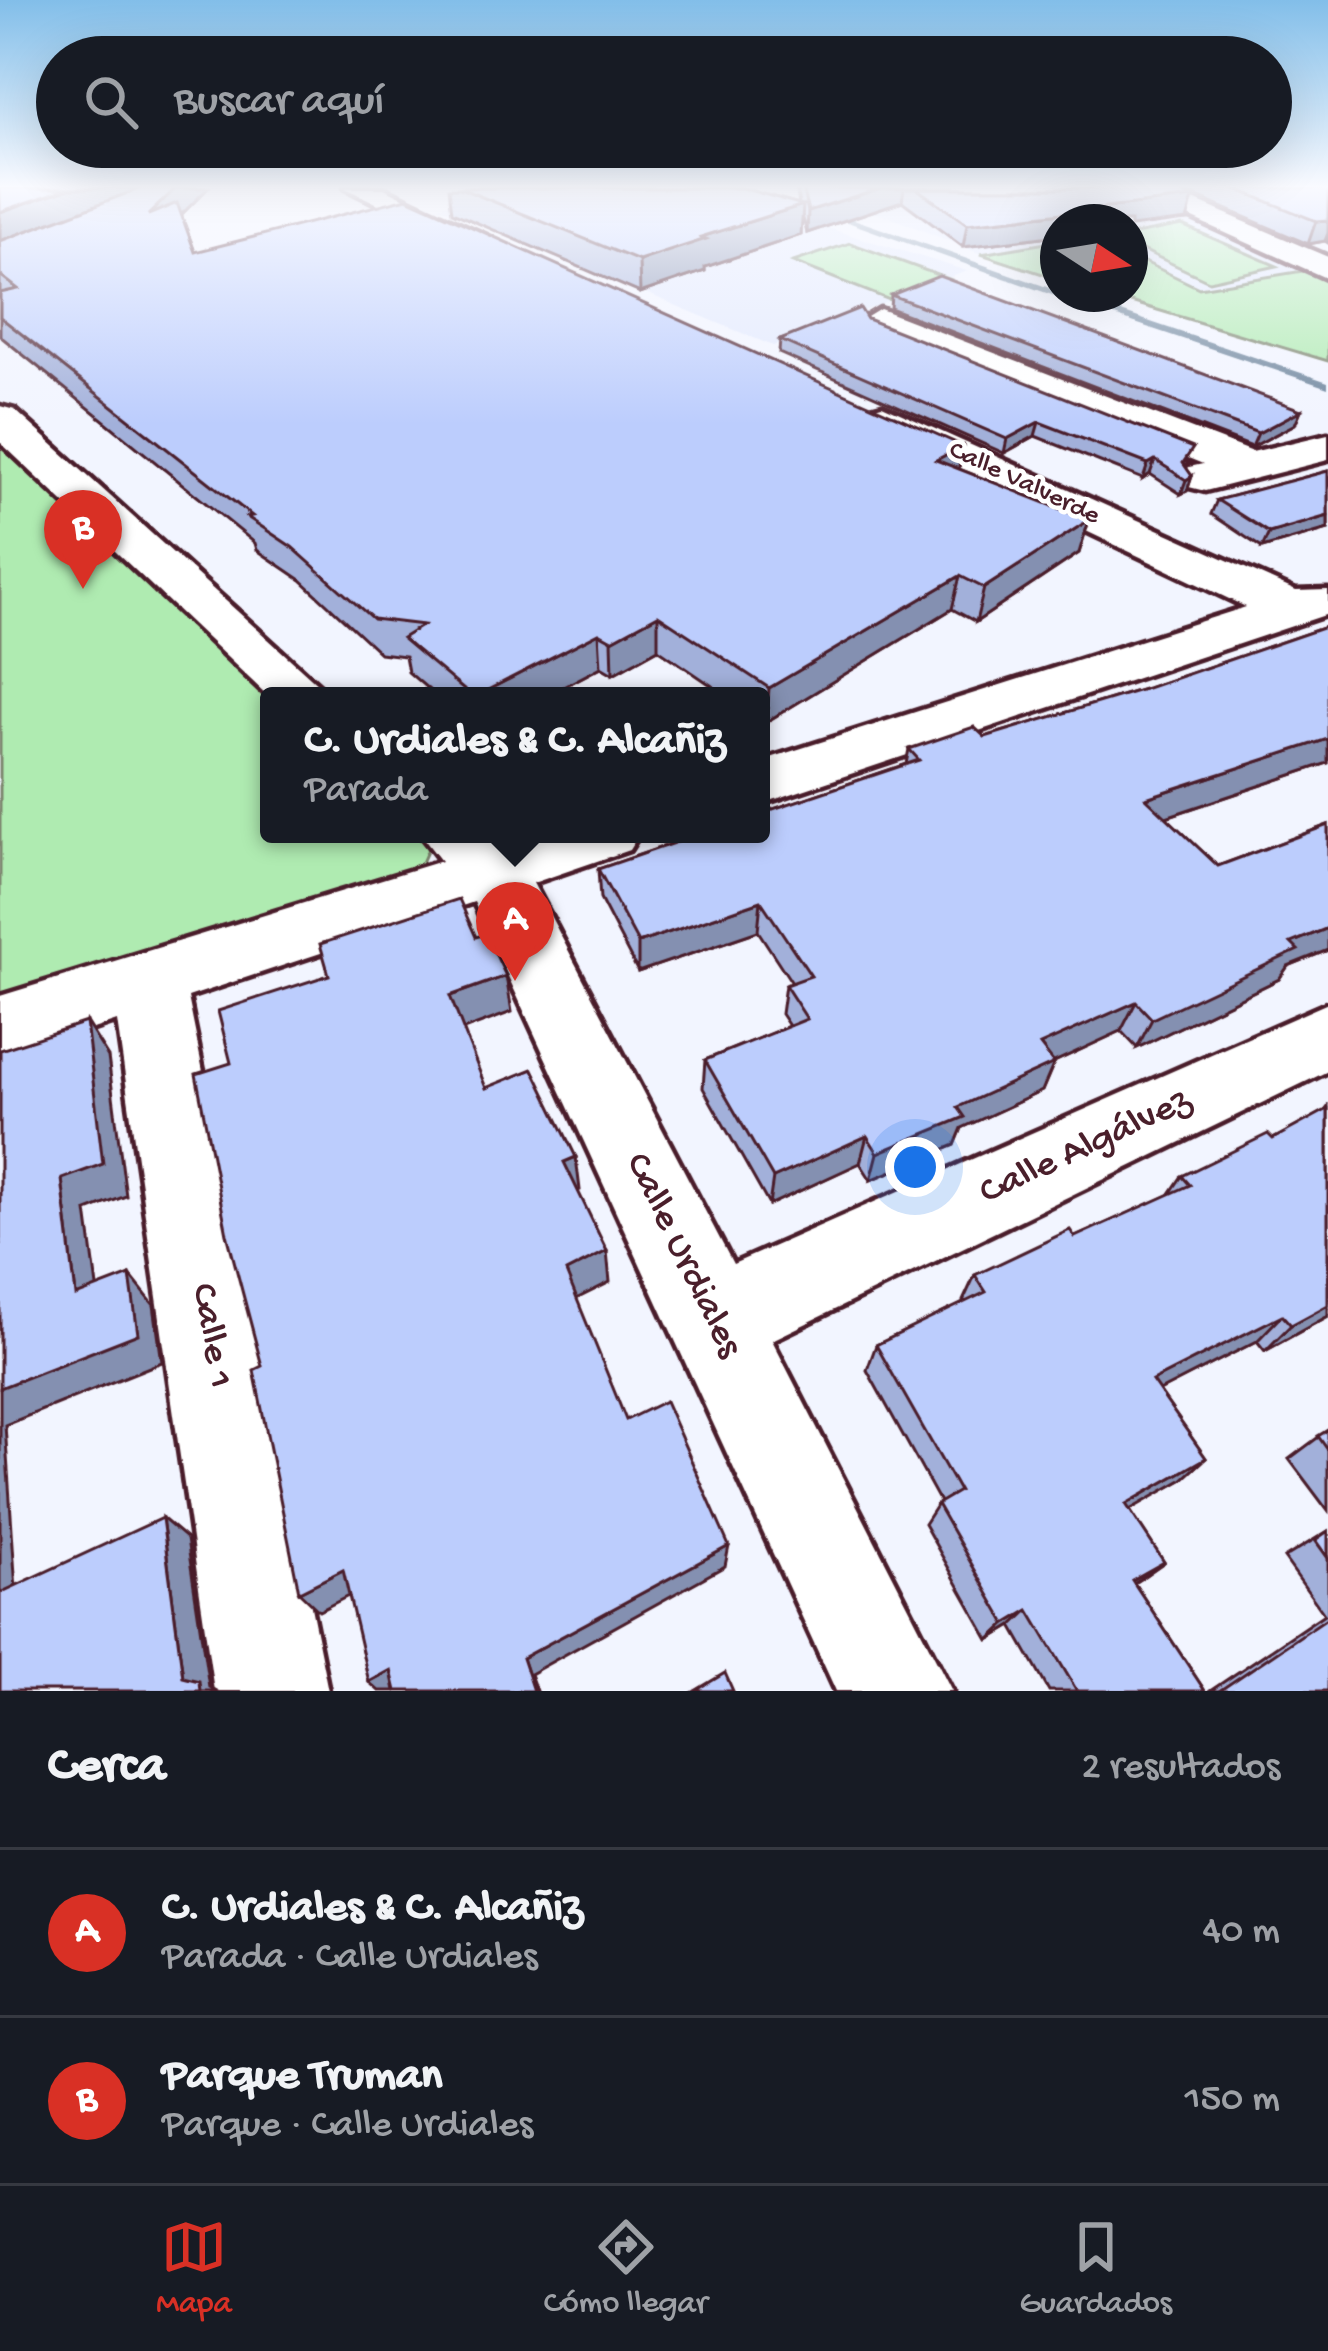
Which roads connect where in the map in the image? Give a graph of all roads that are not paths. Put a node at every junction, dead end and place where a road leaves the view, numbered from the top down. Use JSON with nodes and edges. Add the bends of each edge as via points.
{"nodes":[{"id":1,"x":880,"y":320,"type":"edge"},
{"id":2,"x":968,"y":358,"type":"junction"},
{"id":3,"x":0,"y":419,"type":"edge"},
{"id":4,"x":1328,"y":447,"type":"edge"},
{"id":5,"x":1246,"y":466,"type":"junction"},
{"id":6,"x":1173,"y":486,"type":"edge"},
{"id":7,"x":1310,"y":603,"type":"edge"},
{"id":8,"x":292,"y":687,"type":"edge"},
{"id":9,"x":770,"y":780,"type":"edge"},
{"id":10,"x":543,"y":843,"type":"edge"},
{"id":11,"x":473,"y":853,"type":"edge"},
{"id":12,"x":148,"y":980,"type":"junction"},
{"id":13,"x":0,"y":1028,"type":"edge"},
{"id":14,"x":1328,"y":1035,"type":"edge"},
{"id":15,"x":713,"y":1321,"type":"junction"},
{"id":16,"x":271,"y":1691,"type":"edge"},
{"id":17,"x":895,"y":1691,"type":"edge"}],
"edges":[{"from":1,"to":2,"type":"street"},
{"from":2,"to":5,"type":"street"},
{"from":2,"to":7,"type":"street","name":"Calle Valverde","via":[[846,402]]},
{"from":3,"to":8,"type":"street"},
{"from":4,"to":5,"type":"street"},
{"from":5,"to":6,"type":"street"},
{"from":7,"to":9,"type":"street"},
{"from":10,"to":11,"type":"street"},
{"from":11,"to":12,"type":"street"},
{"from":11,"to":15,"type":"street","name":"Calle Urdiales"},
{"from":12,"to":13,"type":"street"},
{"from":12,"to":16,"type":"street","name":"Calle 1"},
{"from":14,"to":15,"type":"street","name":"Calle Algálvez"},
{"from":15,"to":17,"type":"street","name":"Calle Urdiales"}]}
